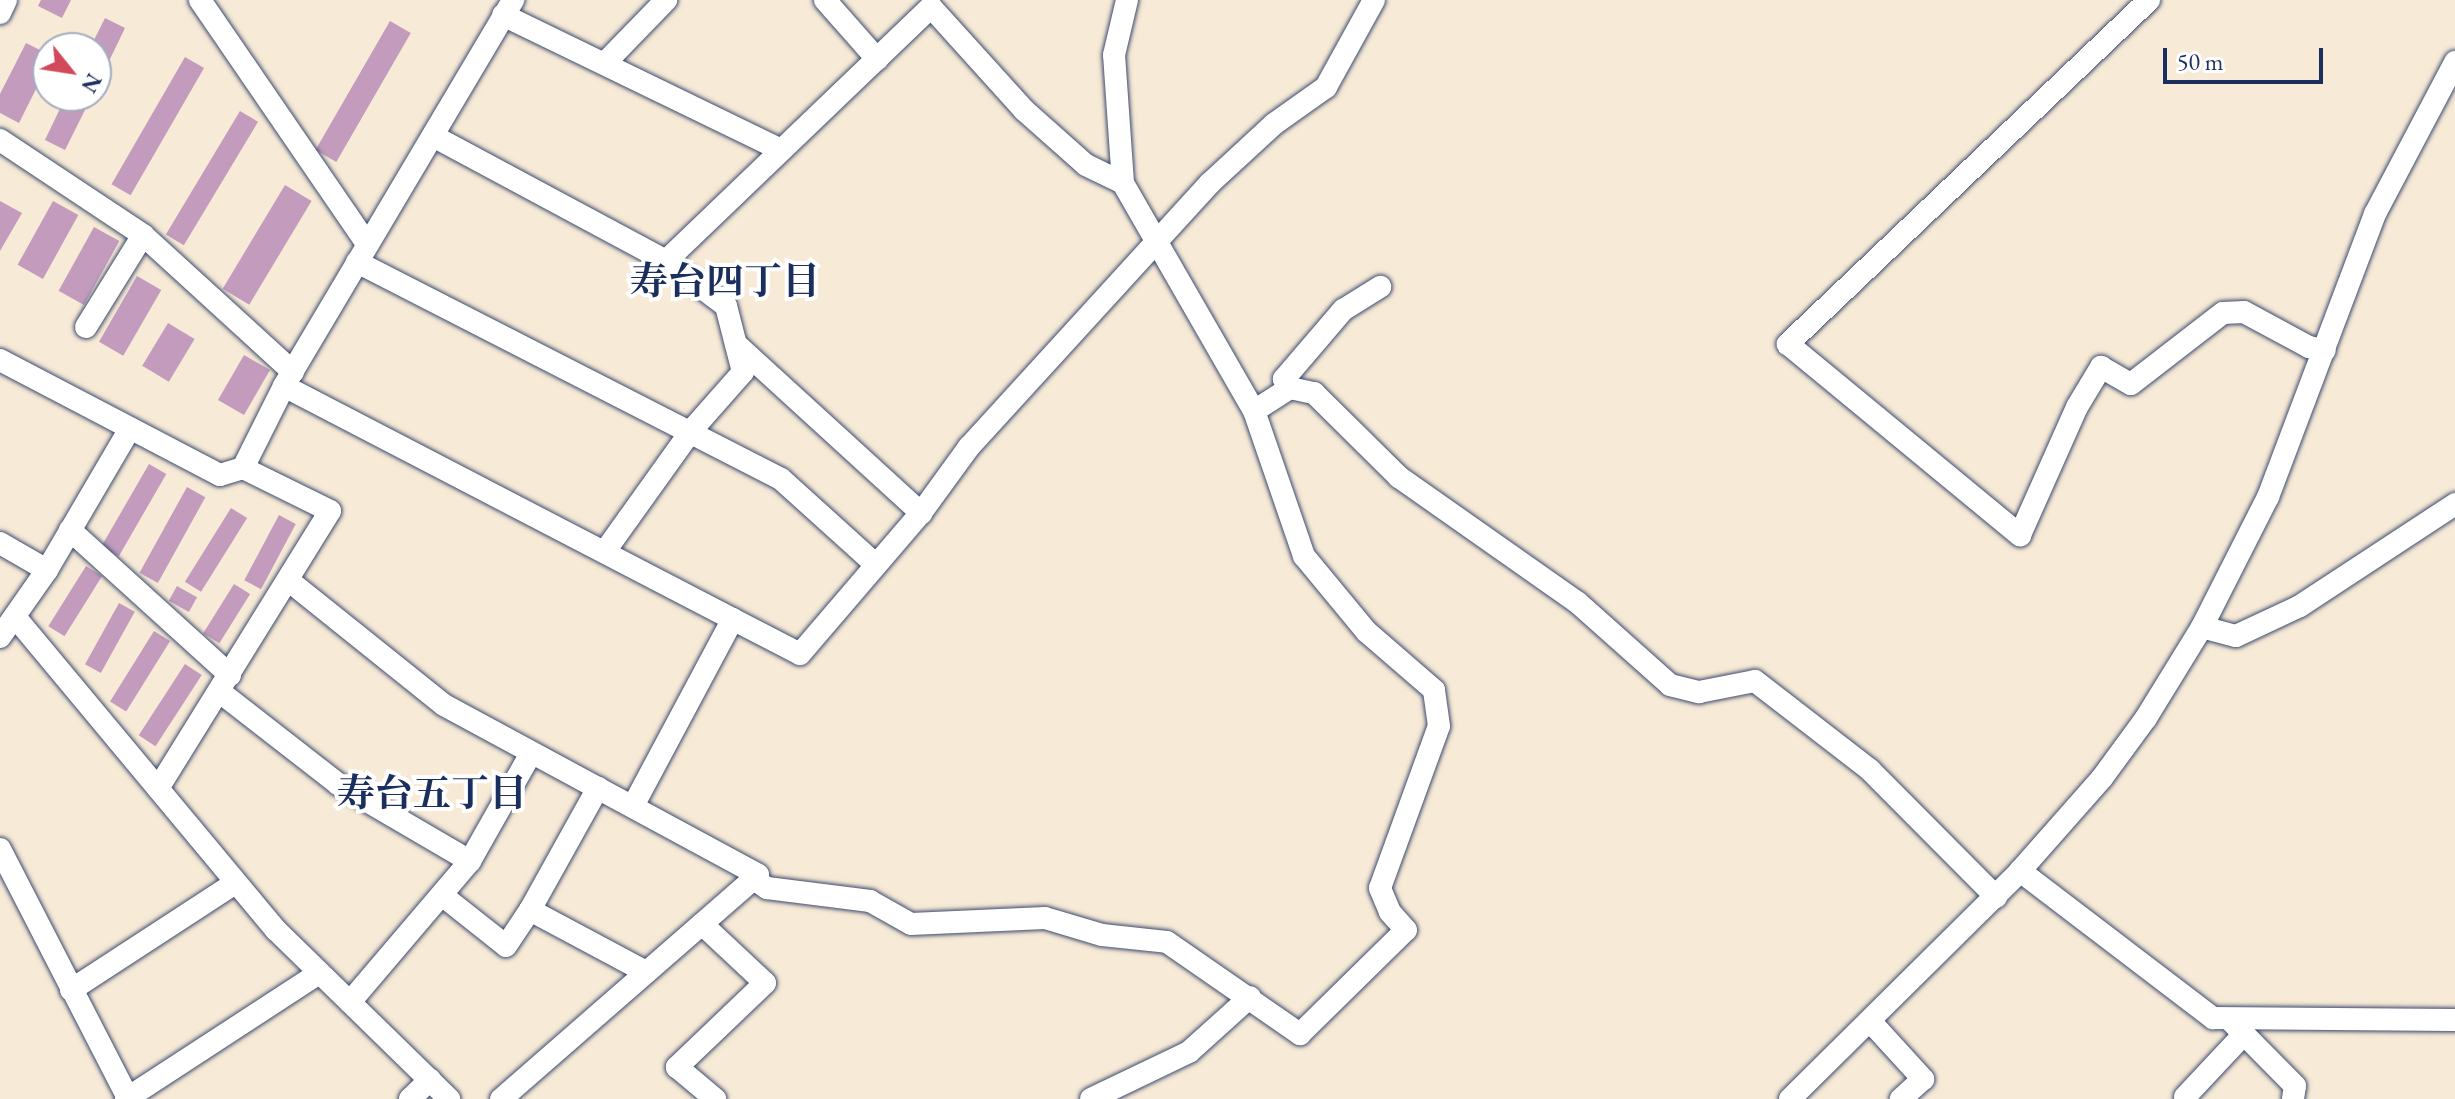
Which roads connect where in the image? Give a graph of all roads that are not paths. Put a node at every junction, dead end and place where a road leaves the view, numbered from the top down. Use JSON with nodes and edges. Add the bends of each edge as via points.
{"nodes":[{"id":1,"x":6,"y":0,"type":"edge"},
{"id":2,"x":200,"y":0,"type":"edge"},
{"id":3,"x":666,"y":0,"type":"edge"},
{"id":4,"x":825,"y":0,"type":"edge"},
{"id":5,"x":1127,"y":0,"type":"edge"},
{"id":6,"x":1374,"y":0,"type":"edge"},
{"id":7,"x":2149,"y":0,"type":"edge"},
{"id":8,"x":928,"y":3,"type":"edge"},
{"id":9,"x":508,"y":7,"type":"edge"},
{"id":10,"x":0,"y":13,"type":"edge"},
{"id":11,"x":877,"y":59,"type":"junction"},
{"id":12,"x":2455,"y":62,"type":"edge"},
{"id":13,"x":605,"y":63,"type":"junction"},
{"id":14,"x":433,"y":136,"type":"junction"},
{"id":15,"x":0,"y":140,"type":"edge"},
{"id":16,"x":781,"y":150,"type":"junction"},
{"id":17,"x":1123,"y":183,"type":"junction"},
{"id":18,"x":143,"y":235,"type":"junction"},
{"id":19,"x":1160,"y":243,"type":"junction"},
{"id":20,"x":362,"y":253,"type":"junction"},
{"id":21,"x":666,"y":261,"type":"junction"},
{"id":22,"x":1380,"y":287,"type":"dead end"},
{"id":23,"x":86,"y":327,"type":"dead end"},
{"id":24,"x":736,"y":344,"type":"junction"},
{"id":25,"x":2325,"y":350,"type":"junction"},
{"id":26,"x":0,"y":360,"type":"edge"},
{"id":27,"x":288,"y":379,"type":"junction"},
{"id":28,"x":1290,"y":388,"type":"junction"},
{"id":29,"x":1254,"y":411,"type":"junction"},
{"id":30,"x":129,"y":430,"type":"junction"},
{"id":31,"x":691,"y":431,"type":"junction"},
{"id":32,"x":243,"y":468,"type":"junction"},
{"id":33,"x":2455,"y":504,"type":"edge"},
{"id":34,"x":921,"y":513,"type":"junction"},
{"id":35,"x":70,"y":530,"type":"junction"},
{"id":36,"x":0,"y":543,"type":"edge"},
{"id":37,"x":605,"y":551,"type":"junction"},
{"id":38,"x":875,"y":564,"type":"junction"},
{"id":39,"x":47,"y":570,"type":"junction"},
{"id":40,"x":288,"y":580,"type":"junction"},
{"id":41,"x":16,"y":618,"type":"junction"},
{"id":42,"x":733,"y":619,"type":"junction"},
{"id":43,"x":2202,"y":627,"type":"junction"},
{"id":44,"x":0,"y":637,"type":"edge"},
{"id":45,"x":225,"y":684,"type":"junction"},
{"id":46,"x":531,"y":753,"type":"junction"},
{"id":47,"x":159,"y":787,"type":"junction"},
{"id":48,"x":598,"y":788,"type":"junction"},
{"id":49,"x":633,"y":806,"type":"junction"},
{"id":50,"x":0,"y":849,"type":"edge"},
{"id":51,"x":470,"y":861,"type":"junction"},
{"id":52,"x":2020,"y":871,"type":"junction"},
{"id":53,"x":754,"y":879,"type":"junction"},
{"id":54,"x":235,"y":883,"type":"junction"},
{"id":55,"x":443,"y":896,"type":"junction"},
{"id":56,"x":1996,"y":897,"type":"junction"},
{"id":57,"x":530,"y":910,"type":"junction"},
{"id":58,"x":702,"y":924,"type":"junction"},
{"id":59,"x":646,"y":972,"type":"junction"},
{"id":60,"x":319,"y":973,"type":"junction"},
{"id":61,"x":71,"y":990,"type":"junction"},
{"id":62,"x":1250,"y":997,"type":"junction"},
{"id":63,"x":350,"y":1002,"type":"junction"},
{"id":64,"x":2455,"y":1020,"type":"edge"},
{"id":65,"x":1870,"y":1021,"type":"junction"},
{"id":66,"x":2237,"y":1028,"type":"junction"},
{"id":67,"x":430,"y":1080,"type":"junction"},
{"id":68,"x":2185,"y":1097,"type":"dead end"},
{"id":69,"x":127,"y":1099,"type":"edge"},
{"id":70,"x":410,"y":1099,"type":"edge"},
{"id":71,"x":449,"y":1099,"type":"edge"},
{"id":72,"x":501,"y":1099,"type":"edge"},
{"id":73,"x":715,"y":1099,"type":"edge"},
{"id":74,"x":1091,"y":1099,"type":"edge"},
{"id":75,"x":1790,"y":1099,"type":"edge"},
{"id":76,"x":1901,"y":1099,"type":"edge"},
{"id":77,"x":2293,"y":1099,"type":"edge"}],
"edges":[{"from":1,"to":10,"type":"street"},
{"from":2,"to":20,"type":"street"},
{"from":3,"to":13,"type":"street"},
{"from":4,"to":11,"type":"street"},
{"from":5,"to":17,"type":"street","via":[[1114,55]]},
{"from":6,"to":19,"type":"street","via":[[1326,87],[1274,124],[1209,184]]},
{"from":7,"to":25,"type":"street","via":[[1788,344],[2020,535],[2101,367],[2131,384],[2223,313],[2234,312]]},
{"from":8,"to":11,"type":"street"},
{"from":8,"to":17,"type":"street","via":[[1024,110],[1086,165]]},
{"from":9,"to":13,"type":"street"},
{"from":9,"to":14,"type":"street"},
{"from":11,"to":16,"type":"street"},
{"from":12,"to":25,"type":"street","via":[[2375,214]]},
{"from":13,"to":16,"type":"street"},
{"from":14,"to":20,"type":"street"},
{"from":14,"to":21,"type":"street"},
{"from":15,"to":18,"type":"street"},
{"from":16,"to":21,"type":"street"},
{"from":17,"to":19,"type":"street"},
{"from":18,"to":23,"type":"street"},
{"from":18,"to":27,"type":"street"},
{"from":19,"to":29,"type":"street"},
{"from":19,"to":34,"type":"street","via":[[969,447]]},
{"from":20,"to":27,"type":"street"},
{"from":20,"to":31,"type":"street"},
{"from":21,"to":24,"type":"street","via":[[726,306]]},
{"from":22,"to":28,"type":"street","via":[[1343,310],[1284,379]]},
{"from":24,"to":31,"type":"street","via":[[743,372]]},
{"from":24,"to":34,"type":"street"},
{"from":25,"to":43,"type":"street","via":[[2268,497]]},
{"from":26,"to":30,"type":"street"},
{"from":27,"to":32,"type":"street"},
{"from":27,"to":37,"type":"street"},
{"from":28,"to":29,"type":"street"},
{"from":28,"to":56,"type":"street","via":[[1314,393],[1399,477],[1577,602],[1670,685],[1699,692],[1755,681],[1870,770]]},
{"from":29,"to":62,"type":"street","via":[[1304,556],[1366,631],[1434,690],[1439,726],[1380,888],[1390,912],[1406,930],[1300,1034]]},
{"from":30,"to":32,"type":"street","via":[[220,475]]},
{"from":30,"to":35,"type":"street"},
{"from":31,"to":37,"type":"street"},
{"from":31,"to":38,"type":"street","via":[[781,479]]},
{"from":32,"to":40,"type":"street","via":[[330,511]]},
{"from":33,"to":43,"type":"street","via":[[2300,606],[2236,636]]},
{"from":34,"to":38,"type":"street"},
{"from":35,"to":39,"type":"street"},
{"from":35,"to":45,"type":"street"},
{"from":36,"to":39,"type":"street"},
{"from":37,"to":42,"type":"street"},
{"from":38,"to":42,"type":"street","via":[[800,654]]},
{"from":39,"to":41,"type":"street"},
{"from":40,"to":45,"type":"street"},
{"from":40,"to":46,"type":"street","via":[[407,679]]},
{"from":41,"to":44,"type":"street"},
{"from":41,"to":47,"type":"street"},
{"from":42,"to":49,"type":"street"},
{"from":43,"to":52,"type":"street","via":[[2102,778]]},
{"from":45,"to":47,"type":"street"},
{"from":45,"to":51,"type":"street","via":[[338,784]]},
{"from":46,"to":48,"type":"street"},
{"from":46,"to":51,"type":"street"},
{"from":47,"to":54,"type":"street"},
{"from":48,"to":49,"type":"street"},
{"from":48,"to":57,"type":"street"},
{"from":49,"to":53,"type":"street","via":[[758,875]]},
{"from":50,"to":61,"type":"street"},
{"from":51,"to":55,"type":"street"},
{"from":52,"to":56,"type":"street"},
{"from":52,"to":66,"type":"street","via":[[2177,996]]},
{"from":53,"to":58,"type":"street"},
{"from":53,"to":62,"type":"street","via":[[767,888],[870,901],[911,924],[1045,918],[1102,935],[1167,942]]},
{"from":54,"to":60,"type":"street"},
{"from":54,"to":61,"type":"street"},
{"from":55,"to":57,"type":"street","via":[[506,946]]},
{"from":55,"to":63,"type":"street"},
{"from":56,"to":65,"type":"street"},
{"from":57,"to":59,"type":"street"},
{"from":58,"to":59,"type":"street"},
{"from":58,"to":73,"type":"street","via":[[765,983],[677,1067]]},
{"from":59,"to":72,"type":"street"},
{"from":60,"to":63,"type":"street"},
{"from":60,"to":69,"type":"street"},
{"from":61,"to":69,"type":"street"},
{"from":62,"to":74,"type":"street","via":[[1189,1052]]},
{"from":63,"to":67,"type":"street"},
{"from":64,"to":66,"type":"street"},
{"from":65,"to":75,"type":"street"},
{"from":65,"to":76,"type":"street","via":[[1923,1079]]},
{"from":66,"to":68,"type":"street"},
{"from":66,"to":77,"type":"street","via":[[2295,1086]]},
{"from":67,"to":70,"type":"street"},
{"from":67,"to":71,"type":"street"}]}
